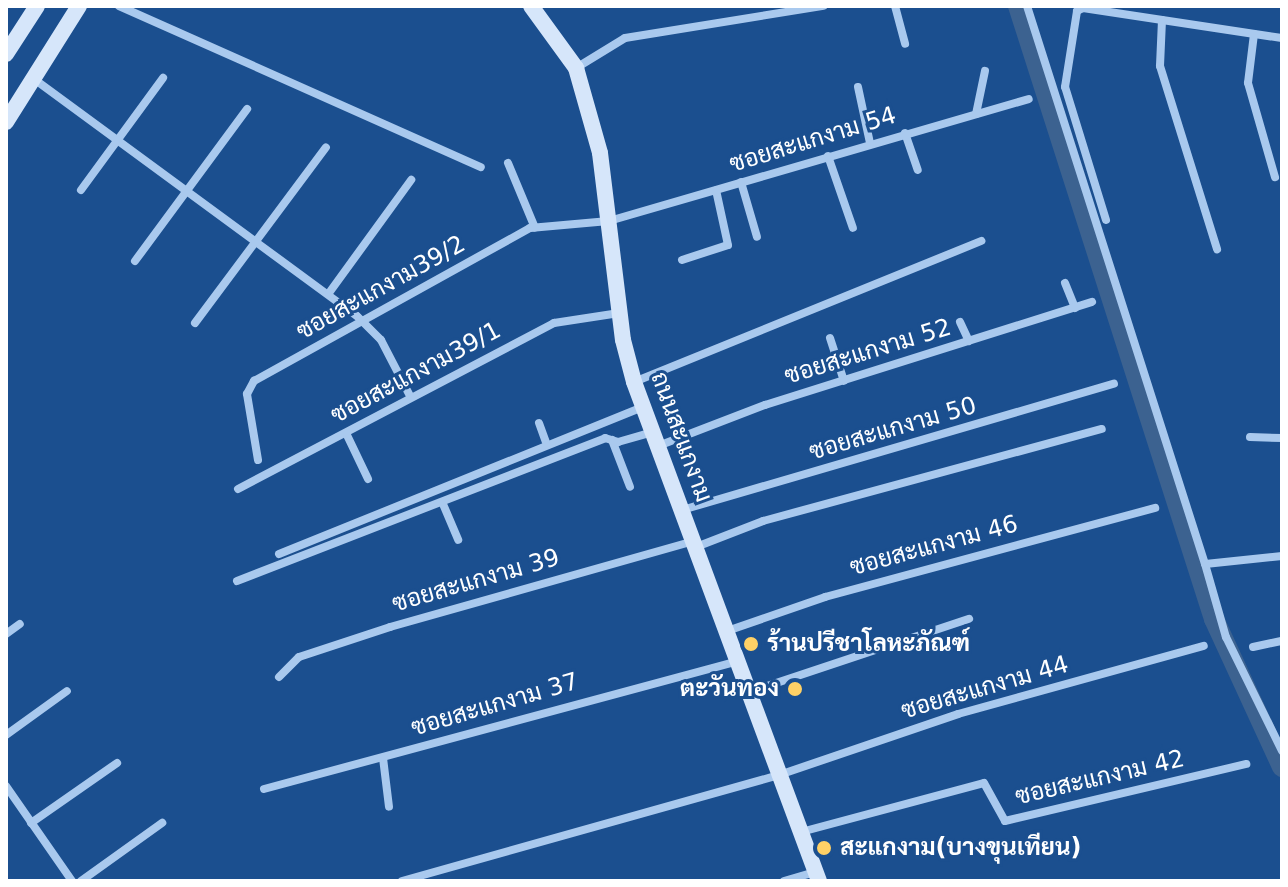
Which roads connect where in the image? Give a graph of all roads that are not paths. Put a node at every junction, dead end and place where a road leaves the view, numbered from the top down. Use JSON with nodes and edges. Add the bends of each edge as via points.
{"nodes":[{"id":1,"x":37,"y":6,"type":"edge"},
{"id":2,"x":79,"y":6,"type":"edge"},
{"id":3,"x":119,"y":6,"type":"edge"},
{"id":4,"x":531,"y":6,"type":"edge"},
{"id":5,"x":823,"y":6,"type":"edge"},
{"id":6,"x":895,"y":6,"type":"edge"},
{"id":7,"x":1027,"y":6,"type":"edge"},
{"id":8,"x":1162,"y":20,"type":"junction"},
{"id":9,"x":1254,"y":34,"type":"junction"},
{"id":10,"x":1282,"y":38,"type":"edge"},
{"id":11,"x":905,"y":44,"type":"dead end"},
{"id":12,"x":6,"y":54,"type":"edge"},
{"id":13,"x":576,"y":68,"type":"junction"},
{"id":14,"x":985,"y":71,"type":"dead end"},
{"id":15,"x":163,"y":78,"type":"dead end"},
{"id":16,"x":34,"y":79,"type":"junction"},
{"id":17,"x":858,"y":87,"type":"dead end"},
{"id":18,"x":1029,"y":99,"type":"dead end"},
{"id":19,"x":247,"y":109,"type":"dead end"},
{"id":20,"x":976,"y":114,"type":"junction"},
{"id":21,"x":6,"y":122,"type":"edge"},
{"id":22,"x":905,"y":133,"type":"junction"},
{"id":23,"x":118,"y":139,"type":"junction"},
{"id":24,"x":870,"y":143,"type":"junction"},
{"id":25,"x":326,"y":147,"type":"dead end"},
{"id":26,"x":828,"y":156,"type":"junction"},
{"id":27,"x":508,"y":163,"type":"dead end"},
{"id":28,"x":481,"y":167,"type":"dead end"},
{"id":29,"x":918,"y":170,"type":"dead end"},
{"id":30,"x":1275,"y":177,"type":"dead end"},
{"id":31,"x":411,"y":180,"type":"dead end"},
{"id":32,"x":741,"y":182,"type":"junction"},
{"id":33,"x":188,"y":189,"type":"junction"},
{"id":34,"x":81,"y":190,"type":"dead end"},
{"id":35,"x":716,"y":190,"type":"junction"},
{"id":36,"x":1106,"y":220,"type":"dead end"},
{"id":37,"x":609,"y":221,"type":"junction"},
{"id":38,"x":535,"y":228,"type":"junction"},
{"id":39,"x":853,"y":228,"type":"dead end"},
{"id":40,"x":757,"y":237,"type":"dead end"},
{"id":41,"x":257,"y":240,"type":"junction"},
{"id":42,"x":982,"y":241,"type":"dead end"},
{"id":43,"x":1217,"y":249,"type":"dead end"},
{"id":44,"x":682,"y":260,"type":"dead end"},
{"id":45,"x":135,"y":261,"type":"dead end"},
{"id":46,"x":1065,"y":283,"type":"dead end"},
{"id":47,"x":329,"y":293,"type":"junction"},
{"id":48,"x":1092,"y":302,"type":"dead end"},
{"id":49,"x":1075,"y":308,"type":"junction"},
{"id":50,"x":620,"y":313,"type":"junction"},
{"id":51,"x":362,"y":322,"type":"junction"},
{"id":52,"x":960,"y":322,"type":"dead end"},
{"id":53,"x":195,"y":323,"type":"dead end"},
{"id":54,"x":830,"y":338,"type":"dead end"},
{"id":55,"x":969,"y":341,"type":"junction"},
{"id":56,"x":844,"y":381,"type":"junction"},
{"id":57,"x":634,"y":382,"type":"junction"},
{"id":58,"x":1114,"y":384,"type":"dead end"},
{"id":59,"x":410,"y":396,"type":"junction"},
{"id":60,"x":643,"y":407,"type":"junction"},
{"id":61,"x":539,"y":423,"type":"dead end"},
{"id":62,"x":1102,"y":429,"type":"dead end"},
{"id":63,"x":346,"y":433,"type":"junction"},
{"id":64,"x":1250,"y":437,"type":"dead end"},
{"id":65,"x":1282,"y":438,"type":"edge"},
{"id":66,"x":655,"y":439,"type":"junction"},
{"id":67,"x":612,"y":440,"type":"junction"},
{"id":68,"x":546,"y":442,"type":"junction"},
{"id":69,"x":258,"y":460,"type":"dead end"},
{"id":70,"x":368,"y":479,"type":"dead end"},
{"id":71,"x":630,"y":487,"type":"dead end"},
{"id":72,"x":238,"y":489,"type":"dead end"},
{"id":73,"x":443,"y":504,"type":"junction"},
{"id":74,"x":1155,"y":508,"type":"dead end"},
{"id":75,"x":682,"y":510,"type":"junction"},
{"id":76,"x":458,"y":540,"type":"dead end"},
{"id":77,"x":695,"y":544,"type":"junction"},
{"id":78,"x":279,"y":554,"type":"dead end"},
{"id":79,"x":1282,"y":556,"type":"edge"},
{"id":80,"x":1205,"y":564,"type":"junction"},
{"id":81,"x":237,"y":581,"type":"dead end"},
{"id":82,"x":969,"y":619,"type":"dead end"},
{"id":83,"x":20,"y":624,"type":"dead end"},
{"id":84,"x":727,"y":631,"type":"junction"},
{"id":85,"x":6,"y":634,"type":"edge"},
{"id":86,"x":1282,"y":641,"type":"edge"},
{"id":87,"x":1204,"y":646,"type":"dead end"},
{"id":88,"x":1253,"y":647,"type":"dead end"},
{"id":89,"x":738,"y":661,"type":"junction"},
{"id":90,"x":279,"y":677,"type":"dead end"},
{"id":91,"x":67,"y":691,"type":"dead end"},
{"id":92,"x":749,"y":692,"type":"junction"},
{"id":93,"x":1277,"y":728,"type":"edge"},
{"id":94,"x":6,"y":735,"type":"edge"},
{"id":95,"x":1282,"y":751,"type":"edge"},
{"id":96,"x":383,"y":758,"type":"junction"},
{"id":97,"x":117,"y":763,"type":"dead end"},
{"id":98,"x":1246,"y":764,"type":"dead end"},
{"id":99,"x":779,"y":775,"type":"junction"},
{"id":100,"x":6,"y":786,"type":"edge"},
{"id":101,"x":264,"y":789,"type":"dead end"},
{"id":102,"x":389,"y":807,"type":"dead end"},
{"id":103,"x":31,"y":823,"type":"junction"},
{"id":104,"x":162,"y":823,"type":"dead end"},
{"id":105,"x":800,"y":832,"type":"junction"},
{"id":106,"x":817,"y":876,"type":"edge"},
{"id":107,"x":72,"y":881,"type":"edge"},
{"id":108,"x":81,"y":881,"type":"edge"},
{"id":109,"x":402,"y":881,"type":"edge"},
{"id":110,"x":784,"y":881,"type":"edge"}],
"edges":[{"from":1,"to":12,"type":"street"},
{"from":2,"to":16,"type":"street"},
{"from":3,"to":28,"type":"street"},
{"from":4,"to":13,"type":"street","name":"ถนนสะแกงาม"},
{"from":5,"to":13,"type":"street","via":[[625,38]]},
{"from":6,"to":11,"type":"street"},
{"from":7,"to":80,"type":"street"},
{"from":8,"to":9,"type":"street"},
{"from":8,"to":36,"type":"street","via":[[1083,8],[1073,25],[1067,94]]},
{"from":8,"to":43,"type":"street","via":[[1160,66]]},
{"from":9,"to":10,"type":"street"},
{"from":9,"to":30,"type":"street","via":[[1248,83]]},
{"from":13,"to":37,"type":"street","name":"ถนนสะแกงาม","via":[[600,153]]},
{"from":14,"to":20,"type":"street"},
{"from":15,"to":23,"type":"street"},
{"from":16,"to":21,"type":"street"},
{"from":16,"to":23,"type":"street"},
{"from":17,"to":24,"type":"street"},
{"from":18,"to":20,"type":"street","name":"ซอยสะแกงาม 54"},
{"from":19,"to":33,"type":"street"},
{"from":20,"to":22,"type":"street","name":"ซอยสะแกงาม 54"},
{"from":22,"to":24,"type":"street","name":"ซอยสะแกงาม 54"},
{"from":22,"to":29,"type":"street"},
{"from":23,"to":33,"type":"street"},
{"from":23,"to":34,"type":"street"},
{"from":24,"to":26,"type":"street","name":"ซอยสะแกงาม 54"},
{"from":25,"to":41,"type":"street"},
{"from":26,"to":32,"type":"street","name":"ซอยสะแกงาม 54"},
{"from":26,"to":39,"type":"street"},
{"from":27,"to":38,"type":"street"},
{"from":31,"to":47,"type":"street"},
{"from":32,"to":35,"type":"street","name":"ซอยสะแกงาม 54"},
{"from":32,"to":40,"type":"street"},
{"from":33,"to":41,"type":"street"},
{"from":33,"to":45,"type":"street"},
{"from":35,"to":37,"type":"street","name":"ซอยสะแกงาม 54"},
{"from":35,"to":44,"type":"street","via":[[728,245]]},
{"from":37,"to":38,"type":"street","name":"ซอยสะแกงาม39/2"},
{"from":37,"to":50,"type":"street","name":"ถนนสะแกงาม"},
{"from":38,"to":51,"type":"street","name":"ซอยสะแกงาม39/2"},
{"from":41,"to":47,"type":"street"},
{"from":41,"to":53,"type":"street"},
{"from":42,"to":57,"type":"street"},
{"from":46,"to":49,"type":"street"},
{"from":47,"to":51,"type":"street"},
{"from":48,"to":49,"type":"street","name":"ซอยสะแกงาม 52"},
{"from":49,"to":55,"type":"street","name":"ซอยสะแกงาม 52"},
{"from":50,"to":57,"type":"street","name":"ถนนสะแกงาม"},
{"from":50,"to":59,"type":"street","name":"ซอยสะแกงาม39/1","via":[[554,323]]},
{"from":51,"to":59,"type":"street","via":[[381,340]]},
{"from":51,"to":69,"type":"street","name":"ซอยสะแกงาม39/2","via":[[249,386]]},
{"from":52,"to":55,"type":"street"},
{"from":54,"to":56,"type":"street"},
{"from":55,"to":56,"type":"street","name":"ซอยสะแกงาม 52"},
{"from":56,"to":66,"type":"street","name":"ซอยสะแกงาม 52"},
{"from":57,"to":60,"type":"street","name":"ถนนสะแกงาม"},
{"from":58,"to":75,"type":"street","name":"ซอยสะแกงาม 50"},
{"from":59,"to":63,"type":"street","name":"ซอยสะแกงาม39/1"},
{"from":60,"to":66,"type":"street","name":"ถนนสะแกงาม"},
{"from":60,"to":68,"type":"street"},
{"from":61,"to":68,"type":"street"},
{"from":62,"to":77,"type":"street","name":"ซอยสะแกงาม 39"},
{"from":63,"to":70,"type":"street"},
{"from":63,"to":72,"type":"street","name":"ซอยสะแกงาม39/1"},
{"from":64,"to":65,"type":"street"},
{"from":66,"to":67,"type":"street","name":"ซอยสะแกงาม 52"},
{"from":66,"to":75,"type":"street","name":"ถนนสะแกงาม"},
{"from":67,"to":71,"type":"street"},
{"from":67,"to":73,"type":"street","name":"ซอยสะแกงาม 52","via":[[605,438]]},
{"from":68,"to":78,"type":"street"},
{"from":73,"to":76,"type":"street"},
{"from":73,"to":81,"type":"street","name":"ซอยสะแกงาม 52"},
{"from":74,"to":84,"type":"street","name":"ซอยสะแกงาม 46","via":[[825,597]]},
{"from":75,"to":77,"type":"street","name":"ถนนสะแกงาม"},
{"from":77,"to":84,"type":"street","name":"ถนนสะแกงาม"},
{"from":77,"to":90,"type":"street","name":"ซอยสะแกงาม 39","via":[[390,627],[299,657]]},
{"from":79,"to":80,"type":"street"},
{"from":80,"to":93,"type":"street","via":[[1226,637]]},
{"from":82,"to":92,"type":"street"},
{"from":83,"to":85,"type":"street"},
{"from":84,"to":89,"type":"street","name":"ถนนสะแกงาม"},
{"from":86,"to":88,"type":"street"},
{"from":87,"to":99,"type":"street","name":"ซอยสะแกงาม 44","via":[[958,714]]},
{"from":89,"to":92,"type":"street","name":"ถนนสะแกงาม"},
{"from":89,"to":96,"type":"street","name":"ซอยสะแกงาม 37"},
{"from":91,"to":94,"type":"street"},
{"from":92,"to":99,"type":"street","name":"ถนนสะแกงาม"},
{"from":93,"to":95,"type":"street"},
{"from":96,"to":101,"type":"street","name":"ซอยสะแกงาม 37"},
{"from":96,"to":102,"type":"street"},
{"from":97,"to":103,"type":"street"},
{"from":98,"to":105,"type":"street","name":"ซอยสะแกงาม 42","via":[[1005,821],[984,783]]},
{"from":99,"to":105,"type":"street","name":"ถนนสะแกงาม"},
{"from":99,"to":109,"type":"street","name":"ซอยสะแกงาม 44"},
{"from":100,"to":103,"type":"street"},
{"from":103,"to":107,"type":"street"},
{"from":104,"to":108,"type":"street"},
{"from":105,"to":106,"type":"street","name":"ถนนสะแกงาม"},
{"from":106,"to":110,"type":"street"}]}
